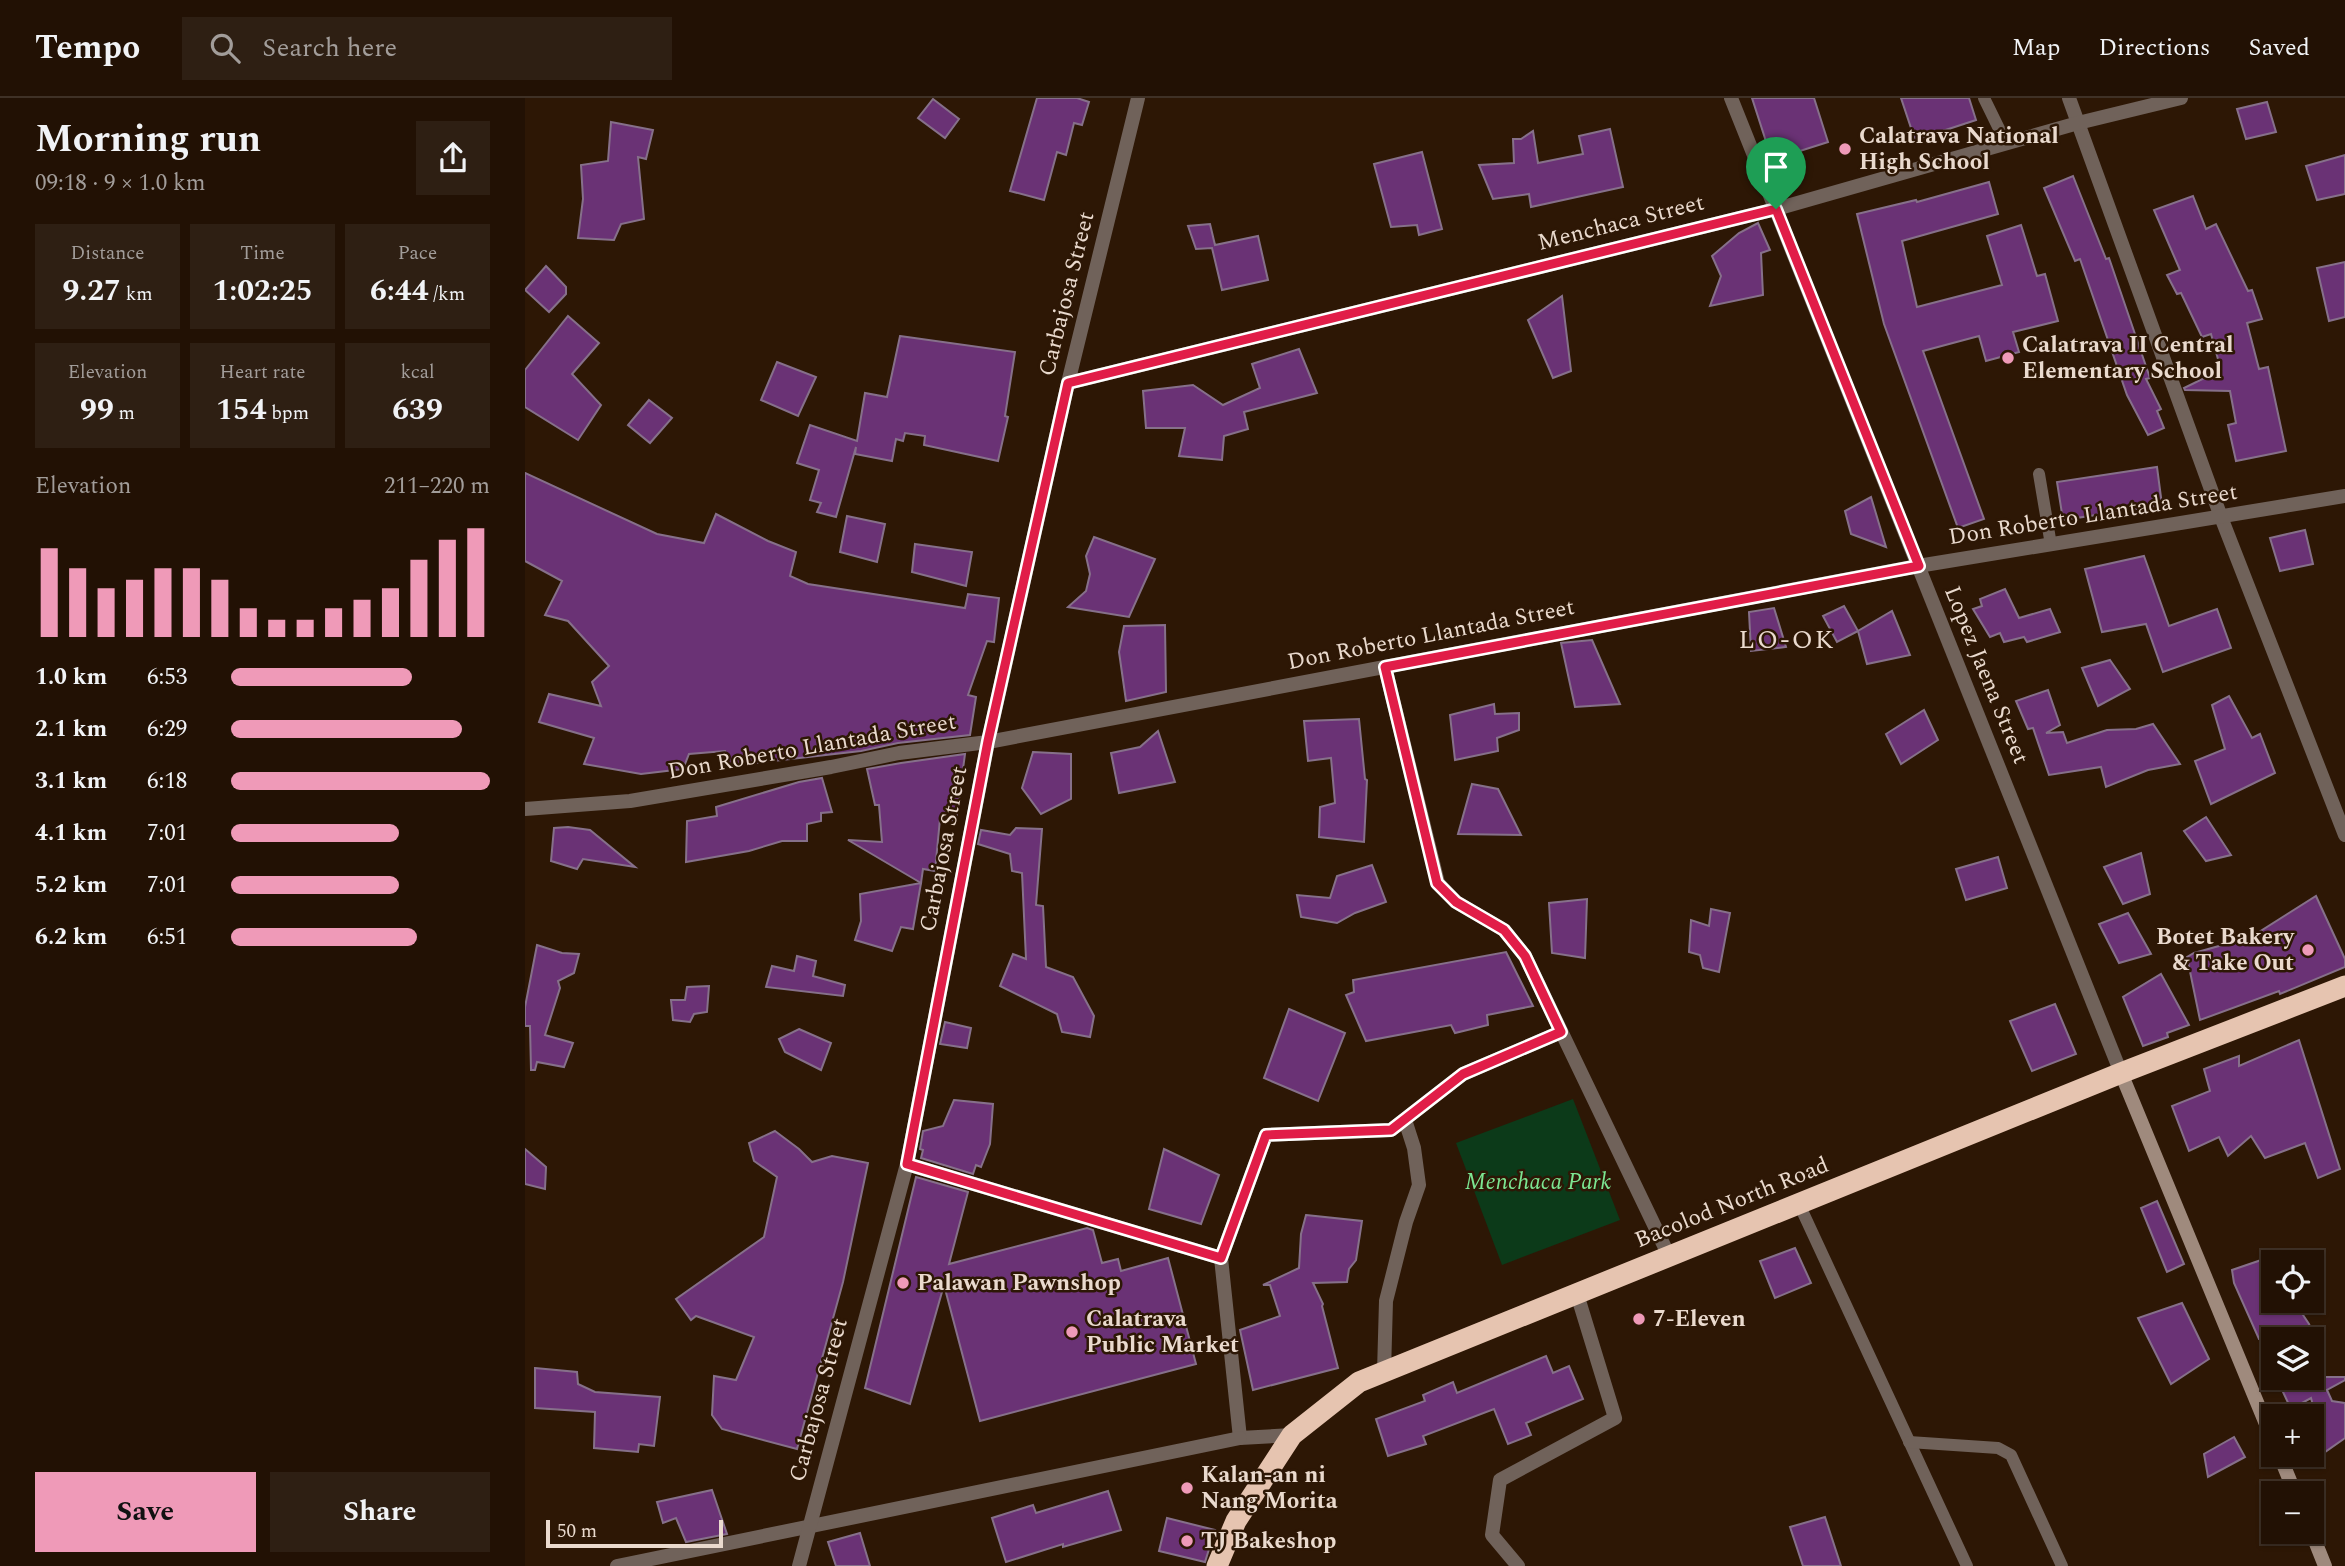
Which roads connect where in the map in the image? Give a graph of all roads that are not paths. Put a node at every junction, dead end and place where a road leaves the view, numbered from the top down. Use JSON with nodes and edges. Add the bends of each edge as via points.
{"nodes":[{"id":1,"x":1138,"y":98,"type":"edge"},
{"id":2,"x":1731,"y":98,"type":"edge"},
{"id":3,"x":1985,"y":98,"type":"edge"},
{"id":4,"x":2069,"y":98,"type":"edge"},
{"id":5,"x":2181,"y":98,"type":"edge"},
{"id":6,"x":2078,"y":123,"type":"junction"},
{"id":7,"x":2006,"y":143,"type":"junction"},
{"id":8,"x":1776,"y":209,"type":"junction"},
{"id":9,"x":1068,"y":383,"type":"junction"},
{"id":10,"x":2039,"y":474,"type":"dead end"},
{"id":11,"x":2345,"y":496,"type":"edge"},
{"id":12,"x":2221,"y":517,"type":"junction"},
{"id":13,"x":2051,"y":544,"type":"junction"},
{"id":14,"x":1919,"y":566,"type":"junction"},
{"id":15,"x":1385,"y":667,"type":"junction"},
{"id":16,"x":988,"y":741,"type":"junction"},
{"id":17,"x":525,"y":809,"type":"edge"},
{"id":18,"x":2345,"y":835,"type":"edge"},
{"id":19,"x":2345,"y":986,"type":"edge"},
{"id":20,"x":1561,"y":1032,"type":"junction"},
{"id":21,"x":2121,"y":1073,"type":"junction"},
{"id":22,"x":1405,"y":1120,"type":"junction"},
{"id":23,"x":907,"y":1164,"type":"junction"},
{"id":24,"x":1799,"y":1204,"type":"junction"},
{"id":25,"x":1669,"y":1256,"type":"junction"},
{"id":26,"x":1221,"y":1258,"type":"junction"},
{"id":27,"x":1577,"y":1294,"type":"junction"},
{"id":28,"x":1384,"y":1372,"type":"junction"},
{"id":29,"x":2261,"y":1412,"type":"edge"},
{"id":30,"x":1292,"y":1435,"type":"junction"},
{"id":31,"x":1240,"y":1438,"type":"junction"},
{"id":32,"x":1909,"y":1442,"type":"junction"},
{"id":33,"x":808,"y":1526,"type":"junction"},
{"id":34,"x":2316,"y":1544,"type":"edge"},
{"id":35,"x":617,"y":1566,"type":"edge"},
{"id":36,"x":799,"y":1566,"type":"edge"},
{"id":37,"x":1217,"y":1566,"type":"edge"},
{"id":38,"x":1518,"y":1566,"type":"edge"},
{"id":39,"x":1967,"y":1566,"type":"edge"},
{"id":40,"x":2062,"y":1566,"type":"edge"},
{"id":41,"x":2325,"y":1566,"type":"edge"}],
"edges":[{"from":1,"to":9,"type":"street","name":"Carbajosa Street"},
{"from":2,"to":8,"type":"street","name":"Lopez Jaena Street"},
{"from":3,"to":7,"type":"lane"},
{"from":4,"to":6,"type":"street"},
{"from":5,"to":6,"type":"street","name":"Menchaca Street"},
{"from":6,"to":7,"type":"street","name":"Menchaca Street"},
{"from":6,"to":12,"type":"street"},
{"from":7,"to":8,"type":"street","name":"Menchaca Street"},
{"from":8,"to":9,"type":"street","name":"Menchaca Street"},
{"from":8,"to":14,"type":"street","name":"Lopez Jaena Street"},
{"from":9,"to":16,"type":"street","name":"Carbajosa Street"},
{"from":10,"to":13,"type":"lane"},
{"from":11,"to":12,"type":"street","name":"Don Roberto Llantada Street"},
{"from":12,"to":13,"type":"street","name":"Don Roberto Llantada Street"},
{"from":12,"to":18,"type":"street"},
{"from":13,"to":14,"type":"street","name":"Don Roberto Llantada Street"},
{"from":14,"to":15,"type":"street","name":"Don Roberto Llantada Street"},
{"from":14,"to":21,"type":"street","name":"Lopez Jaena Street"},
{"from":15,"to":16,"type":"street","name":"Don Roberto Llantada Street"},
{"from":15,"to":20,"type":"street","via":[[1437,883],[1456,902],[1504,930],[1525,956]]},
{"from":16,"to":17,"type":"street","name":"Don Roberto Llantada Street","via":[[630,801]]},
{"from":16,"to":23,"type":"street","name":"Carbajosa Street"},
{"from":19,"to":21,"type":"highway","name":"Bacolod North Road"},
{"from":20,"to":22,"type":"street","via":[[1463,1074]]},
{"from":20,"to":25,"type":"street"},
{"from":21,"to":24,"type":"highway","name":"Bacolod North Road"},
{"from":21,"to":29,"type":"main road"},
{"from":22,"to":26,"type":"street","via":[[1391,1130],[1266,1135]]},
{"from":22,"to":28,"type":"street","via":[[1419,1185],[1386,1301]]},
{"from":23,"to":26,"type":"street"},
{"from":23,"to":33,"type":"street","name":"Carbajosa Street"},
{"from":24,"to":25,"type":"highway","name":"Bacolod North Road"},
{"from":24,"to":32,"type":"lane"},
{"from":25,"to":27,"type":"highway","name":"Bacolod North Road"},
{"from":26,"to":31,"type":"street"},
{"from":27,"to":28,"type":"highway","name":"Bacolod North Road"},
{"from":27,"to":38,"type":"street","via":[[1615,1418],[1500,1480],[1492,1535]]},
{"from":28,"to":30,"type":"highway","name":"Bacolod North Road","via":[[1359,1382]]},
{"from":30,"to":31,"type":"street"},
{"from":30,"to":37,"type":"highway","name":"Bacolod North Road","via":[[1236,1521]]},
{"from":31,"to":33,"type":"street"},
{"from":32,"to":39,"type":"lane"},
{"from":32,"to":40,"type":"lane","via":[[1998,1448],[2011,1455]]},
{"from":33,"to":35,"type":"street"},
{"from":33,"to":36,"type":"street","name":"Carbajosa Street"},
{"from":34,"to":41,"type":"main road"}]}
